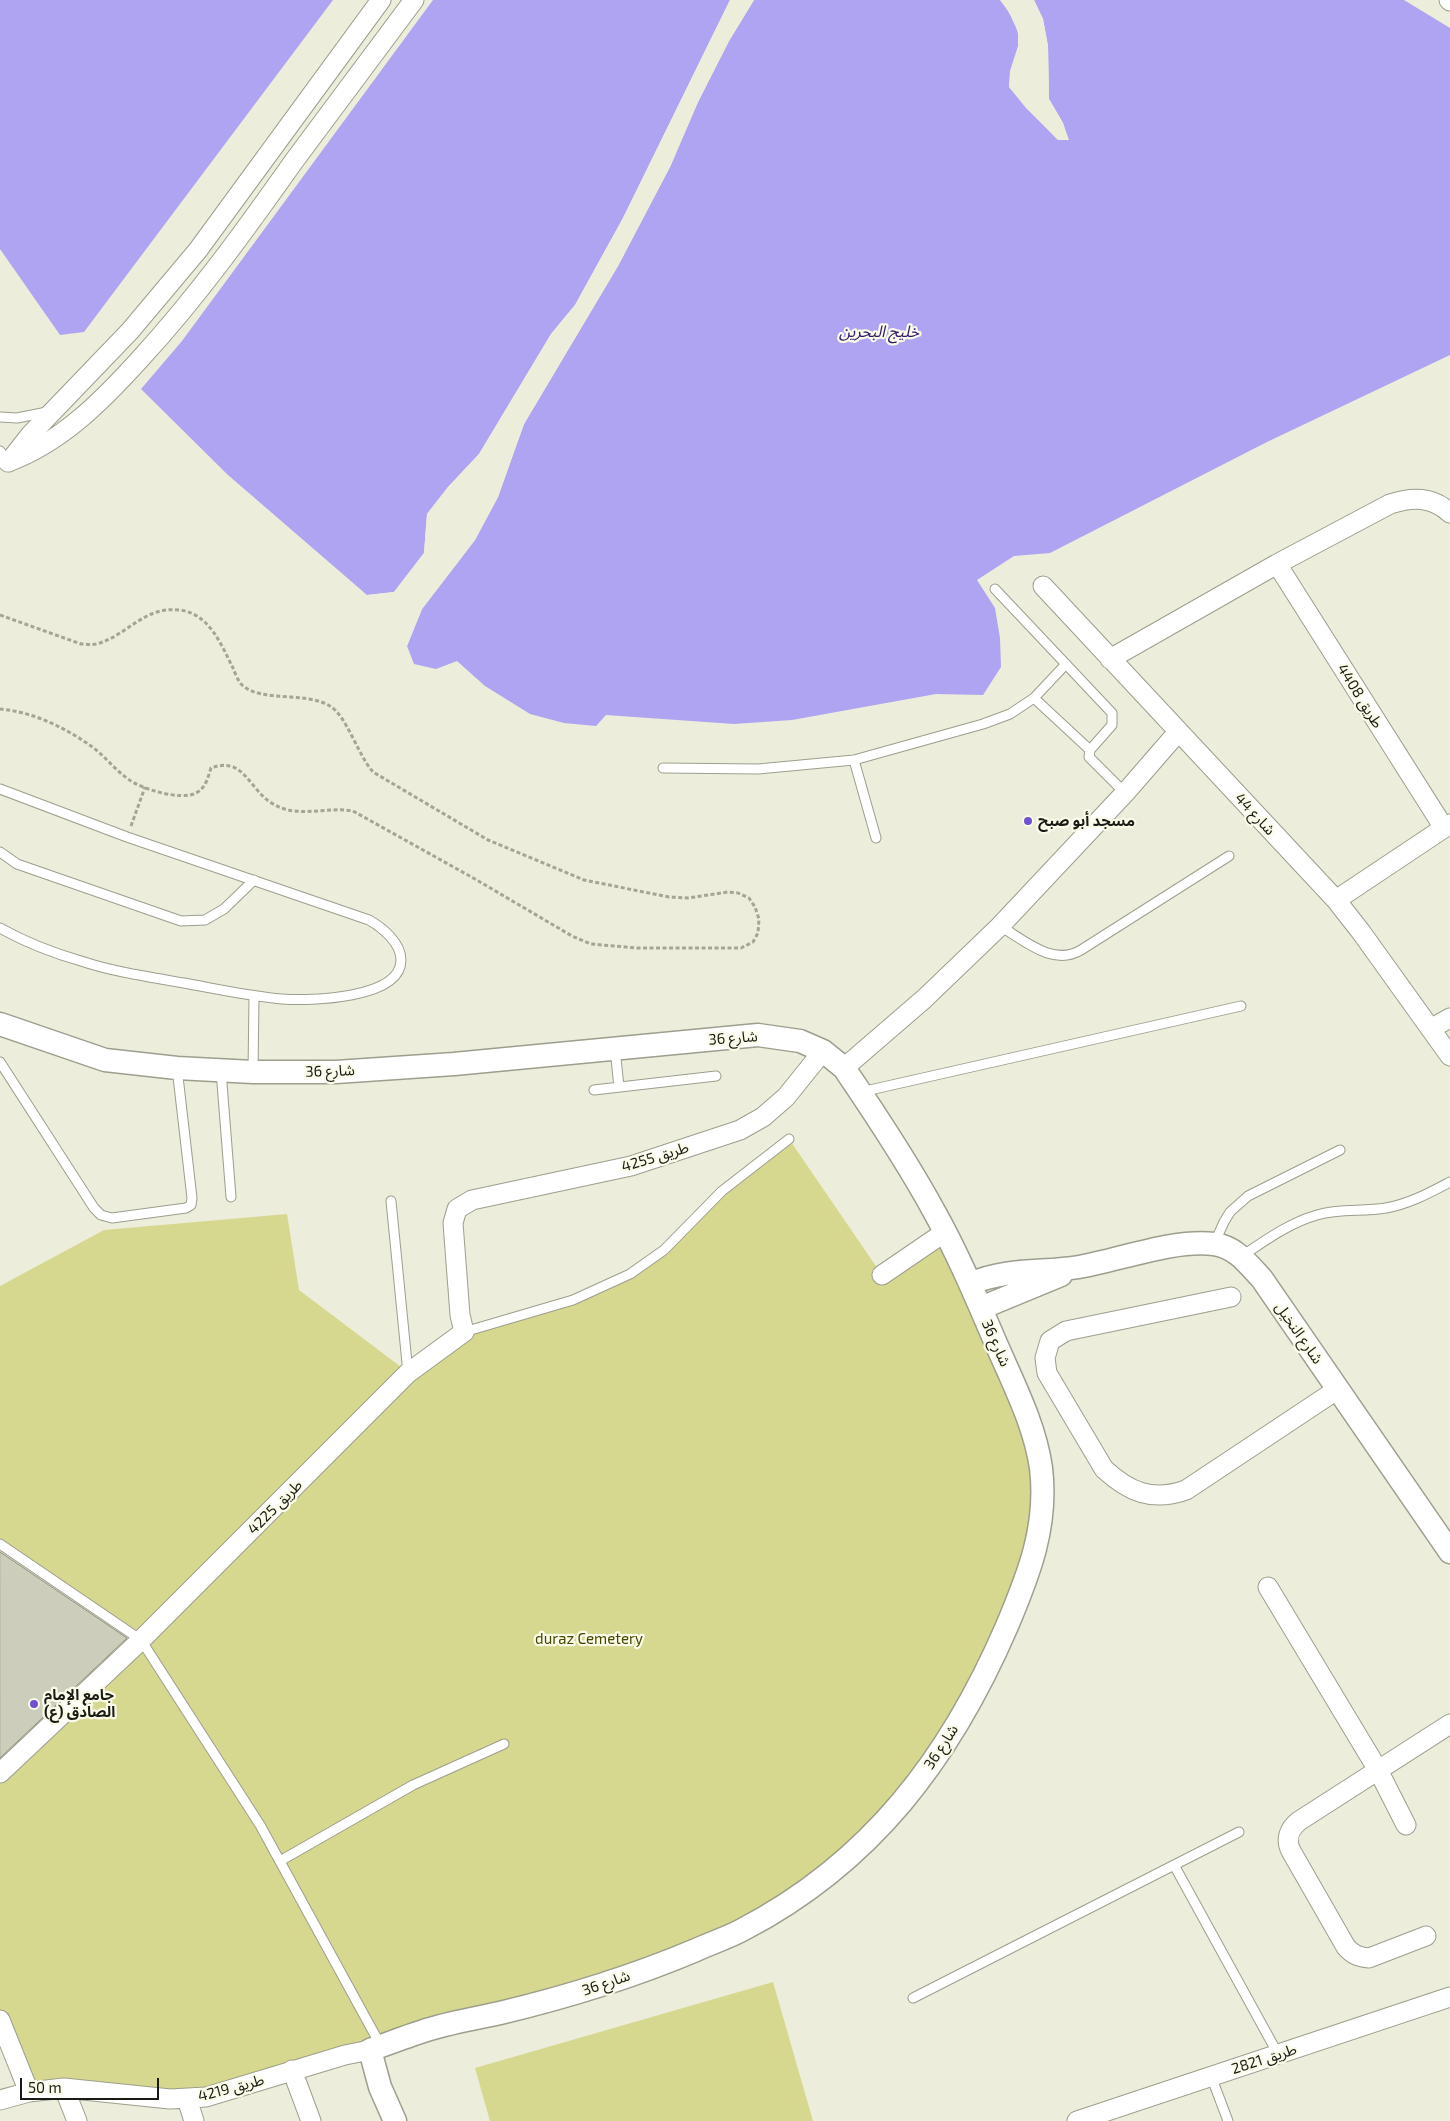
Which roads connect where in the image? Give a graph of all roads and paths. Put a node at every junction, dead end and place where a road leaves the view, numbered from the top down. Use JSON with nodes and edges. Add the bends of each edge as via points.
{"nodes":[{"id":1,"x":381,"y":0,"type":"edge"},
{"id":2,"x":414,"y":0,"type":"edge"},
{"id":3,"x":57,"y":408,"type":"junction"},
{"id":4,"x":0,"y":417,"type":"edge"},
{"id":5,"x":3,"y":461,"type":"edge"},
{"id":6,"x":1450,"y":514,"type":"edge"},
{"id":7,"x":1276,"y":564,"type":"junction"},
{"id":8,"x":1042,"y":586,"type":"dead end"},
{"id":9,"x":996,"y":588,"type":"dead end"},
{"id":10,"x":0,"y":615,"type":"edge"},
{"id":11,"x":1110,"y":659,"type":"junction"},
{"id":12,"x":1066,"y":664,"type":"junction"},
{"id":13,"x":1034,"y":698,"type":"junction"},
{"id":14,"x":0,"y":709,"type":"edge"},
{"id":15,"x":1178,"y":732,"type":"junction"},
{"id":16,"x":1090,"y":750,"type":"junction"},
{"id":17,"x":854,"y":760,"type":"junction"},
{"id":18,"x":663,"y":768,"type":"dead end"},
{"id":19,"x":145,"y":787,"type":"junction"},
{"id":20,"x":0,"y":789,"type":"edge"},
{"id":21,"x":1125,"y":793,"type":"junction"},
{"id":22,"x":1447,"y":826,"type":"edge"},
{"id":23,"x":127,"y":837,"type":"junction"},
{"id":24,"x":876,"y":838,"type":"dead end"},
{"id":25,"x":0,"y":852,"type":"edge"},
{"id":26,"x":1229,"y":856,"type":"dead end"},
{"id":27,"x":254,"y":880,"type":"junction"},
{"id":28,"x":1336,"y":900,"type":"junction"},
{"id":29,"x":1000,"y":926,"type":"junction"},
{"id":30,"x":0,"y":928,"type":"edge"},
{"id":31,"x":254,"y":996,"type":"junction"},
{"id":32,"x":1240,"y":1006,"type":"dead end"},
{"id":33,"x":1450,"y":1018,"type":"edge"},
{"id":34,"x":0,"y":1024,"type":"edge"},
{"id":35,"x":1432,"y":1028,"type":"junction"},
{"id":36,"x":615,"y":1049,"type":"junction"},
{"id":37,"x":823,"y":1051,"type":"junction"},
{"id":38,"x":1450,"y":1056,"type":"edge"},
{"id":39,"x":0,"y":1062,"type":"edge"},
{"id":40,"x":177,"y":1068,"type":"junction"},
{"id":41,"x":844,"y":1068,"type":"junction"},
{"id":42,"x":221,"y":1071,"type":"junction"},
{"id":43,"x":253,"y":1072,"type":"junction"},
{"id":44,"x":716,"y":1076,"type":"dead end"},
{"id":45,"x":619,"y":1087,"type":"junction"},
{"id":46,"x":594,"y":1090,"type":"dead end"},
{"id":47,"x":861,"y":1092,"type":"junction"},
{"id":48,"x":789,"y":1139,"type":"dead end"},
{"id":49,"x":1340,"y":1150,"type":"dead end"},
{"id":50,"x":1450,"y":1182,"type":"edge"},
{"id":51,"x":231,"y":1197,"type":"dead end"},
{"id":52,"x":391,"y":1201,"type":"dead end"},
{"id":53,"x":944,"y":1232,"type":"junction"},
{"id":54,"x":1214,"y":1244,"type":"junction"},
{"id":55,"x":1241,"y":1256,"type":"junction"},
{"id":56,"x":1078,"y":1267,"type":"junction"},
{"id":57,"x":882,"y":1276,"type":"dead end"},
{"id":58,"x":970,"y":1284,"type":"junction"},
{"id":59,"x":1231,"y":1297,"type":"dead end"},
{"id":60,"x":981,"y":1308,"type":"junction"},
{"id":61,"x":464,"y":1332,"type":"junction"},
{"id":62,"x":408,"y":1373,"type":"junction"},
{"id":63,"x":1338,"y":1389,"type":"junction"},
{"id":64,"x":0,"y":1544,"type":"edge"},
{"id":65,"x":1450,"y":1552,"type":"edge"},
{"id":66,"x":1268,"y":1587,"type":"dead end"},
{"id":67,"x":141,"y":1640,"type":"junction"},
{"id":68,"x":1450,"y":1724,"type":"edge"},
{"id":69,"x":504,"y":1744,"type":"dead end"},
{"id":70,"x":1378,"y":1770,"type":"junction"},
{"id":71,"x":0,"y":1773,"type":"edge"},
{"id":72,"x":1406,"y":1825,"type":"dead end"},
{"id":73,"x":1239,"y":1832,"type":"dead end"},
{"id":74,"x":280,"y":1861,"type":"junction"},
{"id":75,"x":1174,"y":1865,"type":"junction"},
{"id":76,"x":1426,"y":1936,"type":"dead end"},
{"id":77,"x":1450,"y":1996,"type":"edge"},
{"id":78,"x":913,"y":1998,"type":"dead end"},
{"id":79,"x":0,"y":2020,"type":"edge"},
{"id":80,"x":376,"y":2048,"type":"junction"},
{"id":81,"x":1278,"y":2054,"type":"junction"},
{"id":82,"x":292,"y":2070,"type":"junction"},
{"id":83,"x":1211,"y":2076,"type":"junction"},
{"id":84,"x":64,"y":2088,"type":"junction"},
{"id":85,"x":29,"y":2092,"type":"junction"},
{"id":86,"x":0,"y":2100,"type":"edge"},
{"id":87,"x":187,"y":2100,"type":"junction"},
{"id":88,"x":77,"y":2121,"type":"edge"},
{"id":89,"x":194,"y":2121,"type":"edge"},
{"id":90,"x":311,"y":2121,"type":"edge"},
{"id":91,"x":394,"y":2121,"type":"edge"},
{"id":92,"x":1077,"y":2121,"type":"edge"},
{"id":93,"x":1228,"y":2121,"type":"edge"}],
"edges":[{"from":1,"to":3,"type":"street","via":[[198,250],[130,331]]},
{"from":2,"to":5,"type":"street","via":[[186,306],[104,397],[81,417],[42,447]]},
{"from":3,"to":4,"type":"lane","via":[[38,415]]},
{"from":3,"to":5,"type":"street"},
{"from":6,"to":7,"type":"street","via":[[1426,499],[1390,504]]},
{"from":7,"to":11,"type":"street"},
{"from":7,"to":22,"type":"street","name":"طريق 4408"},
{"from":8,"to":11,"type":"street","name":"شارع 44"},
{"from":9,"to":12,"type":"lane"},
{"from":10,"to":19,"type":"path","via":[[81,644],[95,644],[155,612],[178,610],[195,614],[211,628],[241,684],[264,694],[318,701],[331,706],[341,717],[364,763],[373,772],[488,840],[584,880],[669,897],[738,893],[749,898],[755,907],[759,919],[758,933],[753,942],[740,948],[637,948],[591,944],[353,810],[339,808],[296,813],[269,802],[232,766],[221,764],[212,768],[204,787],[180,797]]},
{"from":11,"to":15,"type":"street","name":"شارع 44"},
{"from":12,"to":13,"type":"lane"},
{"from":12,"to":16,"type":"lane","via":[[1113,717],[1112,725]]},
{"from":13,"to":16,"type":"lane"},
{"from":13,"to":17,"type":"lane","via":[[997,720]]},
{"from":14,"to":19,"type":"path","via":[[34,715],[60,728],[92,746],[129,780]]},
{"from":15,"to":21,"type":"street"},
{"from":15,"to":28,"type":"street","name":"شارع 44"},
{"from":16,"to":21,"type":"lane","via":[[1091,760]]},
{"from":17,"to":18,"type":"lane","via":[[758,769]]},
{"from":17,"to":24,"type":"lane"},
{"from":19,"to":23,"type":"path"},
{"from":20,"to":23,"type":"lane"},
{"from":21,"to":29,"type":"street"},
{"from":22,"to":28,"type":"street","name":"طريق 4408"},
{"from":23,"to":27,"type":"lane"},
{"from":25,"to":27,"type":"lane","via":[[17,864],[181,922],[205,920],[224,909]]},
{"from":26,"to":29,"type":"lane","via":[[1068,956],[1049,954]]},
{"from":27,"to":31,"type":"lane","via":[[380,926],[396,945],[401,966],[394,979],[377,989],[313,998]]},
{"from":28,"to":35,"type":"street","name":"شارع 44"},
{"from":29,"to":41,"type":"street","via":[[924,1000]]},
{"from":30,"to":31,"type":"lane","via":[[44,948],[110,969]]},
{"from":31,"to":43,"type":"lane"},
{"from":32,"to":47,"type":"lane"},
{"from":33,"to":35,"type":"street"},
{"from":34,"to":40,"type":"street","name":"شارع 36","via":[[105,1060]]},
{"from":35,"to":38,"type":"street","name":"شارع 44"},
{"from":36,"to":37,"type":"street","name":"شارع 36","via":[[758,1035],[800,1041]]},
{"from":36,"to":43,"type":"street","name":"شارع 36","via":[[336,1072]]},
{"from":36,"to":45,"type":"lane"},
{"from":37,"to":41,"type":"street","name":"شارع 36"},
{"from":37,"to":61,"type":"street","name":"طريق 4255","via":[[786,1097],[763,1117],[740,1130],[632,1166],[472,1200],[456,1209],[453,1223]]},
{"from":39,"to":40,"type":"lane","via":[[94,1208],[101,1215],[112,1218],[191,1205]]},
{"from":40,"to":42,"type":"street","name":"شارع 36"},
{"from":41,"to":47,"type":"street","name":"شارع 36"},
{"from":42,"to":43,"type":"street","name":"شارع 36"},
{"from":42,"to":51,"type":"lane"},
{"from":44,"to":45,"type":"lane"},
{"from":45,"to":46,"type":"lane"},
{"from":47,"to":53,"type":"street","name":"شارع 36"},
{"from":48,"to":61,"type":"lane","via":[[722,1191],[664,1250],[630,1274],[573,1300]]},
{"from":49,"to":54,"type":"lane","via":[[1248,1196],[1224,1222]]},
{"from":50,"to":55,"type":"lane","via":[[1401,1205],[1317,1215],[1284,1229]]},
{"from":52,"to":62,"type":"lane"},
{"from":53,"to":57,"type":"street"},
{"from":53,"to":58,"type":"street","name":"شارع 36"},
{"from":54,"to":55,"type":"street","name":"شارع النخيل","via":[[1230,1248]]},
{"from":54,"to":56,"type":"street","name":"شارع النخيل","via":[[1164,1248]]},
{"from":55,"to":63,"type":"street","name":"شارع النخيل","via":[[1262,1279]]},
{"from":56,"to":58,"type":"street","name":"شارع النخيل","via":[[1008,1272]]},
{"from":56,"to":60,"type":"street","name":"شارع النخيل"},
{"from":58,"to":60,"type":"street","name":"شارع 36"},
{"from":59,"to":63,"type":"street","via":[[1066,1330],[1050,1341],[1045,1358],[1047,1373],[1104,1469],[1117,1481],[1131,1490],[1147,1494],[1186,1490]]},
{"from":60,"to":80,"type":"street","name":"شارع 36","via":[[1029,1418],[1040,1464],[1043,1492],[1036,1552],[987,1672],[952,1733],[914,1788],[866,1842],[811,1888],[741,1931],[665,1963],[584,1991],[428,2029]]},
{"from":61,"to":62,"type":"street","name":"طريق 4225"},
{"from":62,"to":67,"type":"street","name":"طريق 4225"},
{"from":63,"to":65,"type":"street","name":"شارع النخيل"},
{"from":64,"to":67,"type":"lane"},
{"from":66,"to":70,"type":"street"},
{"from":67,"to":71,"type":"street","name":"طريق 4225"},
{"from":67,"to":74,"type":"lane","via":[[221,1762]]},
{"from":68,"to":70,"type":"street"},
{"from":69,"to":74,"type":"lane","via":[[413,1785]]},
{"from":70,"to":72,"type":"street"},
{"from":70,"to":76,"type":"street","via":[[1294,1824],[1288,1834],[1288,1845],[1352,1954],[1369,1958]]},
{"from":73,"to":75,"type":"lane"},
{"from":74,"to":80,"type":"lane"},
{"from":75,"to":78,"type":"lane"},
{"from":75,"to":81,"type":"lane"},
{"from":77,"to":81,"type":"street","name":"طريق 2821"},
{"from":79,"to":85,"type":"street"},
{"from":80,"to":82,"type":"street","name":"طريق 4219"},
{"from":80,"to":91,"type":"street","via":[[380,2087]]},
{"from":81,"to":83,"type":"street","name":"طريق 2821"},
{"from":82,"to":87,"type":"street","name":"طريق 4219","via":[[224,2093]]},
{"from":82,"to":90,"type":"street"},
{"from":83,"to":92,"type":"street","name":"طريق 2821"},
{"from":83,"to":93,"type":"lane"},
{"from":84,"to":85,"type":"street","name":"طريق 4219"},
{"from":84,"to":87,"type":"street","name":"طريق 4219"},
{"from":84,"to":88,"type":"street"},
{"from":85,"to":86,"type":"street","name":"طريق 4219"},
{"from":87,"to":89,"type":"street"}]}
